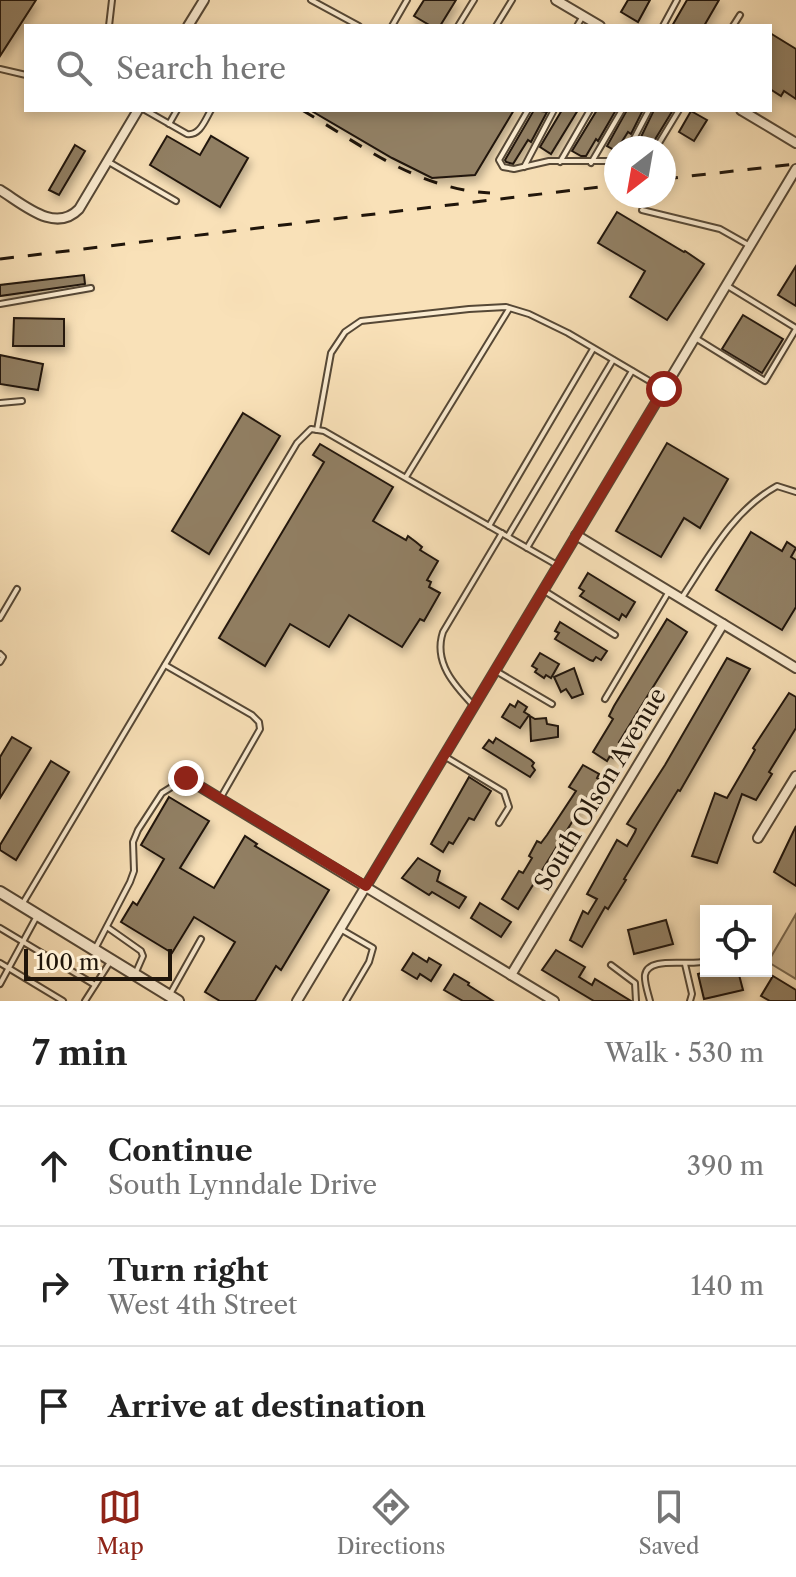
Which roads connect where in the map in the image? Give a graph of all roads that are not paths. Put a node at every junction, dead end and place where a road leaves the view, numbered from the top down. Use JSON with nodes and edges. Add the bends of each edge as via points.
{"nodes":[{"id":1,"x":112,"y":0,"type":"edge"},
{"id":2,"x":204,"y":0,"type":"edge"},
{"id":3,"x":311,"y":0,"type":"edge"},
{"id":4,"x":407,"y":0,"type":"edge"},
{"id":5,"x":474,"y":0,"type":"edge"},
{"id":6,"x":512,"y":0,"type":"edge"},
{"id":7,"x":556,"y":0,"type":"edge"},
{"id":8,"x":677,"y":0,"type":"edge"},
{"id":9,"x":740,"y":15,"type":"dead end"},
{"id":10,"x":583,"y":16,"type":"junction"},
{"id":11,"x":109,"y":24,"type":"edge"},
{"id":12,"x":189,"y":24,"type":"edge"},
{"id":13,"x":355,"y":24,"type":"edge"},
{"id":14,"x":393,"y":24,"type":"edge"},
{"id":15,"x":459,"y":24,"type":"edge"},
{"id":16,"x":497,"y":24,"type":"edge"},
{"id":17,"x":578,"y":24,"type":"edge"},
{"id":18,"x":597,"y":24,"type":"edge"},
{"id":19,"x":664,"y":24,"type":"edge"},
{"id":20,"x":734,"y":24,"type":"edge"},
{"id":21,"x":0,"y":69,"type":"edge"},
{"id":22,"x":24,"y":75,"type":"edge"},
{"id":23,"x":137,"y":112,"type":"edge"},
{"id":24,"x":148,"y":112,"type":"edge"},
{"id":25,"x":176,"y":112,"type":"edge"},
{"id":26,"x":210,"y":112,"type":"edge"},
{"id":27,"x":527,"y":112,"type":"edge"},
{"id":28,"x":553,"y":112,"type":"edge"},
{"id":29,"x":589,"y":112,"type":"edge"},
{"id":30,"x":621,"y":112,"type":"edge"},
{"id":31,"x":648,"y":112,"type":"edge"},
{"id":32,"x":678,"y":112,"type":"edge"},
{"id":33,"x":744,"y":112,"type":"edge"},
{"id":34,"x":169,"y":124,"type":"junction"},
{"id":35,"x":635,"y":136,"type":"edge"},
{"id":36,"x":663,"y":136,"type":"edge"},
{"id":37,"x":796,"y":143,"type":"edge"},
{"id":38,"x":107,"y":161,"type":"junction"},
{"id":39,"x":560,"y":162,"type":"junction"},
{"id":40,"x":604,"y":162,"type":"edge"},
{"id":41,"x":591,"y":163,"type":"junction"},
{"id":42,"x":524,"y":167,"type":"junction"},
{"id":43,"x":796,"y":169,"type":"edge"},
{"id":44,"x":0,"y":190,"type":"edge"},
{"id":45,"x":176,"y":201,"type":"dead end"},
{"id":46,"x":642,"y":210,"type":"dead end"},
{"id":47,"x":750,"y":246,"type":"junction"},
{"id":48,"x":726,"y":285,"type":"junction"},
{"id":49,"x":91,"y":288,"type":"dead end"},
{"id":50,"x":0,"y":304,"type":"edge"},
{"id":51,"x":509,"y":308,"type":"junction"},
{"id":52,"x":796,"y":328,"type":"edge"},
{"id":53,"x":694,"y":338,"type":"junction"},
{"id":54,"x":593,"y":349,"type":"junction"},
{"id":55,"x":613,"y":360,"type":"junction"},
{"id":56,"x":632,"y":371,"type":"junction"},
{"id":57,"x":664,"y":389,"type":"junction"},
{"id":58,"x":22,"y":401,"type":"dead end"},
{"id":59,"x":0,"y":403,"type":"edge"},
{"id":60,"x":317,"y":430,"type":"junction"},
{"id":61,"x":406,"y":477,"type":"junction"},
{"id":62,"x":796,"y":492,"type":"edge"},
{"id":63,"x":489,"y":526,"type":"junction"},
{"id":64,"x":505,"y":535,"type":"junction"},
{"id":65,"x":576,"y":535,"type":"junction"},
{"id":66,"x":527,"y":548,"type":"junction"},
{"id":67,"x":557,"y":565,"type":"junction"},
{"id":68,"x":17,"y":589,"type":"dead end"},
{"id":69,"x":543,"y":590,"type":"junction"},
{"id":70,"x":669,"y":591,"type":"junction"},
{"id":71,"x":681,"y":599,"type":"junction"},
{"id":72,"x":0,"y":618,"type":"edge"},
{"id":73,"x":723,"y":624,"type":"junction"},
{"id":74,"x":615,"y":635,"type":"dead end"},
{"id":75,"x":0,"y":654,"type":"edge"},
{"id":76,"x":0,"y":662,"type":"edge"},
{"id":77,"x":165,"y":664,"type":"junction"},
{"id":78,"x":796,"y":668,"type":"edge"},
{"id":79,"x":495,"y":670,"type":"junction"},
{"id":80,"x":605,"y":699,"type":"dead end"},
{"id":81,"x":552,"y":704,"type":"dead end"},
{"id":82,"x":474,"y":706,"type":"junction"},
{"id":83,"x":444,"y":756,"type":"junction"},
{"id":84,"x":796,"y":776,"type":"edge"},
{"id":85,"x":186,"y":778,"type":"joint"},
{"id":86,"x":220,"y":799,"type":"junction"},
{"id":87,"x":499,"y":823,"type":"dead end"},
{"id":88,"x":758,"y":838,"type":"dead end"},
{"id":89,"x":366,"y":886,"type":"junction"},
{"id":90,"x":0,"y":892,"type":"edge"},
{"id":91,"x":21,"y":905,"type":"junction"},
{"id":92,"x":37,"y":915,"type":"junction"},
{"id":93,"x":107,"y":927,"type":"junction"},
{"id":94,"x":0,"y":928,"type":"edge"},
{"id":95,"x":340,"y":929,"type":"junction"},
{"id":96,"x":201,"y":939,"type":"dead end"},
{"id":97,"x":24,"y":943,"type":"junction"},
{"id":98,"x":94,"y":950,"type":"junction"},
{"id":99,"x":111,"y":960,"type":"junction"},
{"id":100,"x":700,"y":962,"type":"edge"},
{"id":101,"x":0,"y":963,"type":"edge"},
{"id":102,"x":685,"y":964,"type":"junction"},
{"id":103,"x":611,"y":965,"type":"dead end"},
{"id":104,"x":9,"y":969,"type":"junction"},
{"id":105,"x":134,"y":974,"type":"junction"},
{"id":106,"x":511,"y":975,"type":"junction"},
{"id":107,"x":0,"y":984,"type":"edge"},
{"id":108,"x":95,"y":985,"type":"junction"},
{"id":109,"x":174,"y":998,"type":"edge"},
{"id":110,"x":63,"y":1001,"type":"edge"},
{"id":111,"x":85,"y":1001,"type":"edge"},
{"id":112,"x":297,"y":1001,"type":"edge"},
{"id":113,"x":346,"y":1001,"type":"edge"},
{"id":114,"x":554,"y":1001,"type":"edge"},
{"id":115,"x":636,"y":1001,"type":"edge"},
{"id":116,"x":650,"y":1001,"type":"edge"},
{"id":117,"x":690,"y":1001,"type":"edge"}],
"edges":[{"from":1,"to":11,"type":"lane"},
{"from":2,"to":12,"type":"street"},
{"from":3,"to":13,"type":"lane"},
{"from":4,"to":14,"type":"lane"},
{"from":5,"to":15,"type":"lane"},
{"from":6,"to":16,"type":"lane"},
{"from":7,"to":10,"type":"street"},
{"from":8,"to":19,"type":"lane"},
{"from":9,"to":20,"type":"lane"},
{"from":10,"to":17,"type":"lane"},
{"from":10,"to":18,"type":"street"},
{"from":21,"to":22,"type":"lane"},
{"from":23,"to":38,"type":"street"},
{"from":24,"to":34,"type":"lane"},
{"from":25,"to":34,"type":"lane"},
{"from":26,"to":34,"type":"lane","via":[[193,135]]},
{"from":27,"to":42,"type":"lane","via":[[499,160],[509,169]]},
{"from":28,"to":42,"type":"lane"},
{"from":29,"to":39,"type":"lane"},
{"from":30,"to":41,"type":"lane"},
{"from":31,"to":35,"type":"lane"},
{"from":32,"to":36,"type":"lane"},
{"from":33,"to":37,"type":"street"},
{"from":38,"to":44,"type":"street","via":[[75,214],[57,221]]},
{"from":38,"to":45,"type":"lane"},
{"from":39,"to":41,"type":"lane"},
{"from":39,"to":42,"type":"lane"},
{"from":40,"to":41,"type":"lane"},
{"from":43,"to":47,"type":"street"},
{"from":46,"to":47,"type":"lane","via":[[720,229]]},
{"from":47,"to":48,"type":"street"},
{"from":48,"to":52,"type":"lane"},
{"from":48,"to":53,"type":"street"},
{"from":49,"to":50,"type":"lane"},
{"from":51,"to":54,"type":"lane"},
{"from":51,"to":60,"type":"lane","via":[[361,321],[345,332],[331,353]]},
{"from":51,"to":61,"type":"lane"},
{"from":52,"to":53,"type":"lane","via":[[765,381]]},
{"from":53,"to":57,"type":"street"},
{"from":54,"to":55,"type":"lane"},
{"from":54,"to":63,"type":"lane"},
{"from":55,"to":56,"type":"lane"},
{"from":55,"to":64,"type":"lane"},
{"from":56,"to":57,"type":"lane"},
{"from":56,"to":66,"type":"lane"},
{"from":57,"to":65,"type":"street"},
{"from":58,"to":59,"type":"lane"},
{"from":60,"to":61,"type":"lane"},
{"from":60,"to":77,"type":"lane","via":[[311,429],[297,443]]},
{"from":61,"to":63,"type":"lane"},
{"from":62,"to":71,"type":"lane","via":[[777,486],[747,506]]},
{"from":63,"to":64,"type":"lane"},
{"from":64,"to":66,"type":"lane"},
{"from":64,"to":82,"type":"lane","via":[[438,647],[455,686]]},
{"from":65,"to":67,"type":"street"},
{"from":65,"to":70,"type":"street"},
{"from":66,"to":67,"type":"lane"},
{"from":67,"to":69,"type":"street"},
{"from":68,"to":72,"type":"lane"},
{"from":69,"to":74,"type":"lane"},
{"from":69,"to":79,"type":"street"},
{"from":70,"to":71,"type":"street"},
{"from":70,"to":80,"type":"lane"},
{"from":71,"to":73,"type":"street"},
{"from":73,"to":78,"type":"street"},
{"from":73,"to":106,"type":"street","name":"South Olson Avenue"},
{"from":75,"to":76,"type":"lane"},
{"from":77,"to":86,"type":"lane","via":[[259,722],[260,729]]},
{"from":77,"to":91,"type":"lane"},
{"from":79,"to":81,"type":"lane"},
{"from":79,"to":82,"type":"street"},
{"from":82,"to":83,"type":"street"},
{"from":83,"to":87,"type":"lane","via":[[504,792],[509,807]]},
{"from":83,"to":89,"type":"street"},
{"from":84,"to":88,"type":"street"},
{"from":85,"to":86,"type":"street"},
{"from":85,"to":93,"type":"lane","via":[[162,793],[138,830],[134,871]]},
{"from":86,"to":89,"type":"street"},
{"from":89,"to":95,"type":"street"},
{"from":89,"to":106,"type":"street"},
{"from":90,"to":91,"type":"street"},
{"from":91,"to":92,"type":"street"},
{"from":92,"to":97,"type":"lane"},
{"from":92,"to":98,"type":"street"},
{"from":93,"to":98,"type":"lane"},
{"from":93,"to":105,"type":"lane","via":[[141,951]]},
{"from":94,"to":97,"type":"lane"},
{"from":95,"to":112,"type":"street"},
{"from":95,"to":113,"type":"lane","via":[[373,948]]},
{"from":96,"to":109,"type":"lane"},
{"from":97,"to":104,"type":"lane"},
{"from":97,"to":108,"type":"lane"},
{"from":98,"to":99,"type":"street"},
{"from":99,"to":105,"type":"street"},
{"from":99,"to":108,"type":"lane"},
{"from":100,"to":102,"type":"lane"},
{"from":101,"to":104,"type":"lane"},
{"from":102,"to":116,"type":"lane","via":[[657,963],[648,969]]},
{"from":102,"to":117,"type":"lane"},
{"from":103,"to":115,"type":"lane","via":[[635,983]]},
{"from":104,"to":107,"type":"lane"},
{"from":104,"to":110,"type":"lane"},
{"from":105,"to":109,"type":"street"},
{"from":106,"to":114,"type":"street"},
{"from":108,"to":111,"type":"lane"}]}
